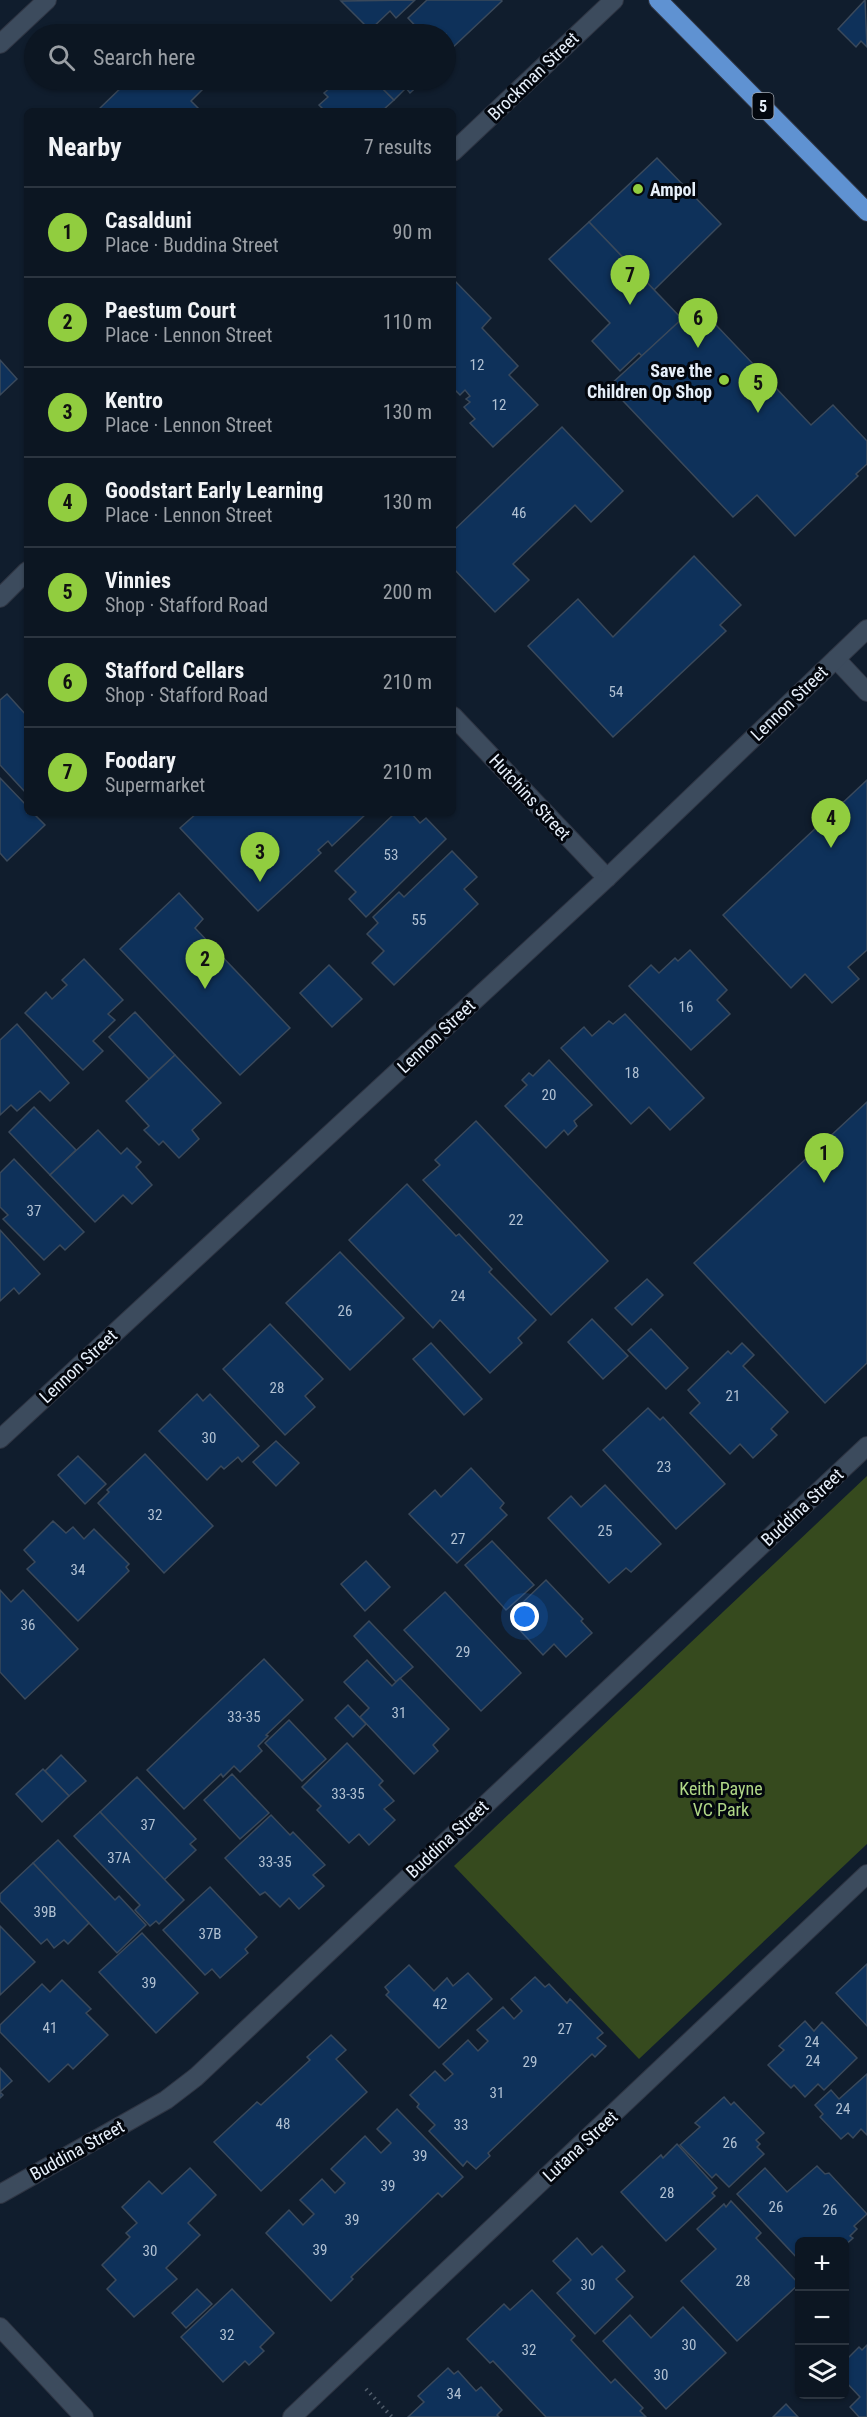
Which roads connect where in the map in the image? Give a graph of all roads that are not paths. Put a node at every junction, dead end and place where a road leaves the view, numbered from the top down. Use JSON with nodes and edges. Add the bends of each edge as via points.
{"nodes":[{"id":1,"x":47,"y":0,"type":"edge"},
{"id":2,"x":614,"y":0,"type":"edge"},
{"id":3,"x":658,"y":0,"type":"edge"},
{"id":4,"x":0,"y":44,"type":"edge"},
{"id":5,"x":456,"y":149,"type":"edge"},
{"id":6,"x":867,"y":213,"type":"edge"},
{"id":7,"x":24,"y":574,"type":"edge"},
{"id":8,"x":0,"y":598,"type":"edge"},
{"id":9,"x":867,"y":629,"type":"edge"},
{"id":10,"x":836,"y":659,"type":"junction"},
{"id":11,"x":867,"y":692,"type":"edge"},
{"id":12,"x":456,"y":719,"type":"edge"},
{"id":13,"x":607,"y":878,"type":"junction"},
{"id":14,"x":0,"y":1438,"type":"edge"},
{"id":15,"x":867,"y":1446,"type":"edge"},
{"id":16,"x":867,"y":1874,"type":"edge"},
{"id":17,"x":0,"y":2194,"type":"edge"},
{"id":18,"x":0,"y":2327,"type":"edge"},
{"id":19,"x":84,"y":2417,"type":"edge"},
{"id":20,"x":292,"y":2417,"type":"edge"}],
"edges":[{"from":1,"to":4,"type":"street"},
{"from":2,"to":5,"type":"street","name":"Brockman Street"},
{"from":3,"to":6,"type":"highway","number":"5"},
{"from":7,"to":8,"type":"street"},
{"from":9,"to":10,"type":"street","name":"Lennon Street"},
{"from":10,"to":11,"type":"street"},
{"from":10,"to":13,"type":"street","name":"Lennon Street"},
{"from":12,"to":13,"type":"street","name":"Hutchins Street"},
{"from":13,"to":14,"type":"street","name":"Lennon Street"},
{"from":15,"to":17,"type":"street","name":"Buddina Street","via":[[196,2077],[166,2100]]},
{"from":16,"to":20,"type":"street","name":"Lutana Street"},
{"from":18,"to":19,"type":"street"}]}
